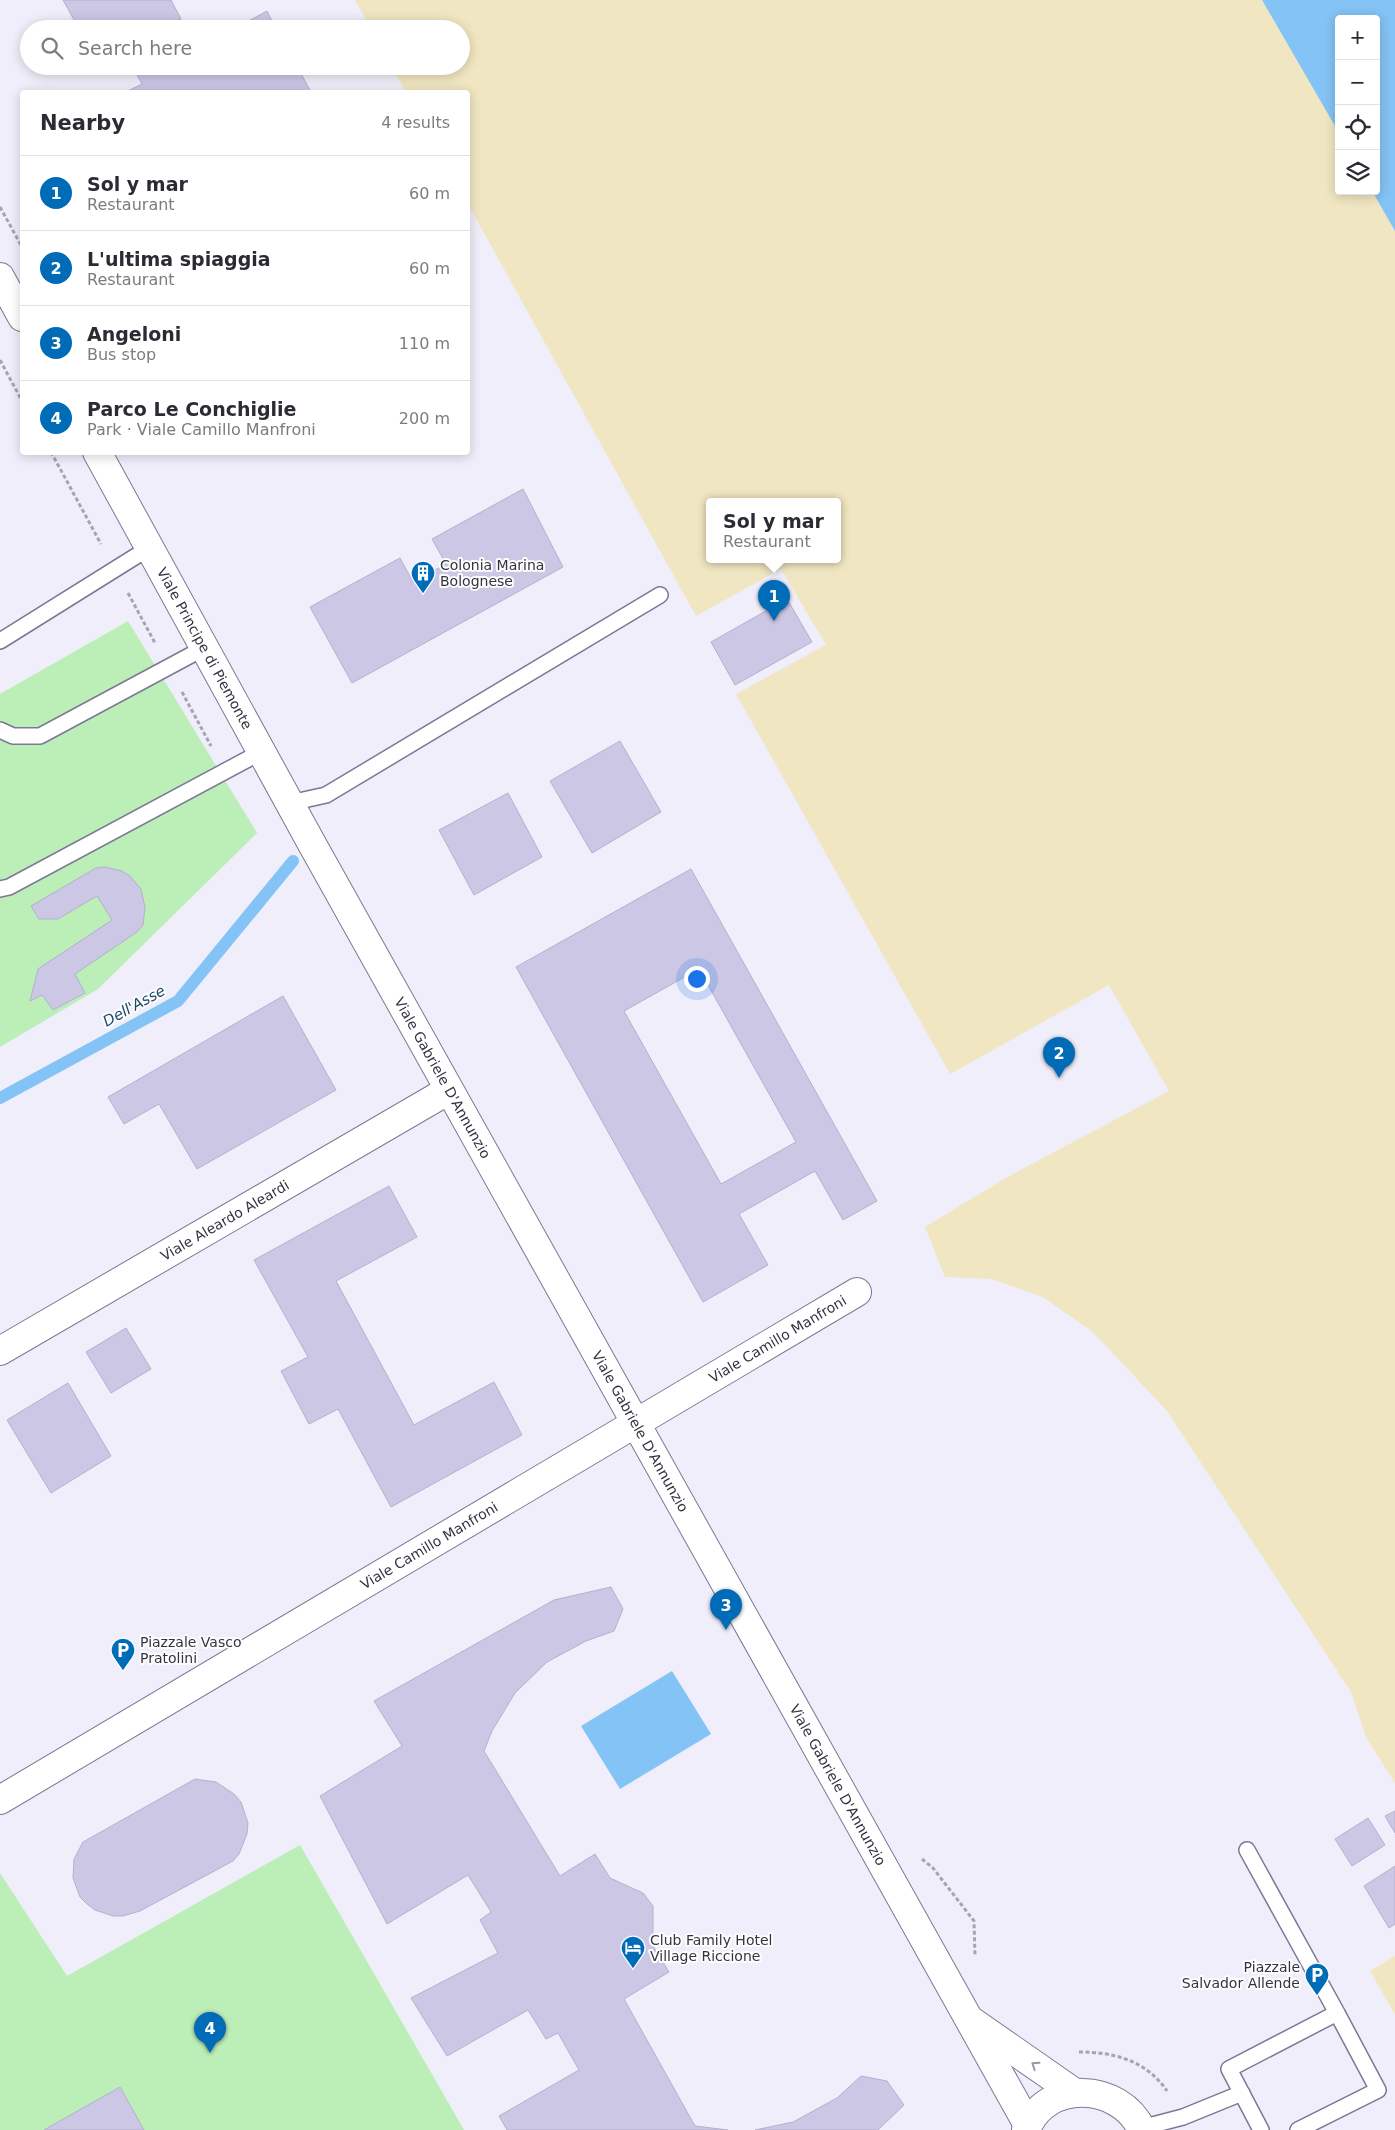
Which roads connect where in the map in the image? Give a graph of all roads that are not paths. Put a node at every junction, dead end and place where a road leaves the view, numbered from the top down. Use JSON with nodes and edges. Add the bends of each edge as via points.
{"nodes":[{"id":1,"x":0,"y":276,"type":"edge"},
{"id":2,"x":20,"y":314,"type":"edge"},
{"id":3,"x":99,"y":455,"type":"edge"},
{"id":4,"x":149,"y":548,"type":"junction"},
{"id":5,"x":660,"y":595,"type":"dead end"},
{"id":6,"x":0,"y":641,"type":"edge"},
{"id":7,"x":204,"y":648,"type":"junction"},
{"id":8,"x":0,"y":730,"type":"edge"},
{"id":9,"x":260,"y":752,"type":"junction"},
{"id":10,"x":290,"y":803,"type":"junction"},
{"id":11,"x":312,"y":844,"type":"joint"},
{"id":12,"x":0,"y":889,"type":"edge"},
{"id":13,"x":449,"y":1090,"type":"junction"},
{"id":14,"x":857,"y":1292,"type":"dead end"},
{"id":15,"x":0,"y":1352,"type":"edge"},
{"id":16,"x":636,"y":1424,"type":"junction"},
{"id":17,"x":0,"y":1800,"type":"edge"},
{"id":18,"x":1247,"y":1850,"type":"dead end"},
{"id":19,"x":1337,"y":2013,"type":"junction"},
{"id":20,"x":967,"y":2019,"type":"junction"},
{"id":21,"x":1075,"y":2093,"type":"junction"},
{"id":22,"x":1242,"y":2093,"type":"junction"},
{"id":23,"x":1027,"y":2128,"type":"edge"},
{"id":24,"x":1142,"y":2129,"type":"edge"},
{"id":25,"x":1262,"y":2130,"type":"edge"},
{"id":26,"x":1298,"y":2130,"type":"edge"}],
"edges":[{"from":1,"to":2,"type":"street"},
{"from":3,"to":4,"type":"street","name":"Viale Principe di Piemonte"},
{"from":4,"to":6,"type":"lane"},
{"from":4,"to":7,"type":"street","name":"Viale Principe di Piemonte"},
{"from":5,"to":10,"type":"lane","via":[[326,795]]},
{"from":7,"to":8,"type":"lane","via":[[40,736],[13,736]]},
{"from":7,"to":9,"type":"street","name":"Viale Principe di Piemonte"},
{"from":9,"to":10,"type":"street","name":"Viale Principe di Piemonte"},
{"from":9,"to":12,"type":"lane"},
{"from":10,"to":11,"type":"street","name":"Viale Principe di Piemonte"},
{"from":11,"to":13,"type":"street","name":"Viale Gabriele D'Annunzio"},
{"from":13,"to":15,"type":"street","name":"Viale Aleardo Aleardi"},
{"from":13,"to":16,"type":"street","name":"Viale Gabriele D'Annunzio"},
{"from":14,"to":16,"type":"street","name":"Viale Camillo Manfroni"},
{"from":16,"to":17,"type":"street","name":"Viale Camillo Manfroni"},
{"from":16,"to":20,"type":"street","name":"Viale Gabriele D'Annunzio"},
{"from":18,"to":19,"type":"lane"},
{"from":19,"to":22,"type":"lane","via":[[1228,2069]]},
{"from":19,"to":26,"type":"lane","via":[[1378,2090]]},
{"from":21,"to":20,"type":"street","name":"Viale Gabriele D'Annunzio","one_way":true},
{"from":20,"to":23,"type":"street","name":"Viale Gabriele D'Annunzio"},
{"from":21,"to":23,"type":"street","via":[[1056,2098],[1040,2110]]},
{"from":21,"to":24,"type":"street","via":[[1095,2093],[1114,2099],[1130,2111]]},
{"from":22,"to":24,"type":"lane"},
{"from":22,"to":25,"type":"lane"}]}
